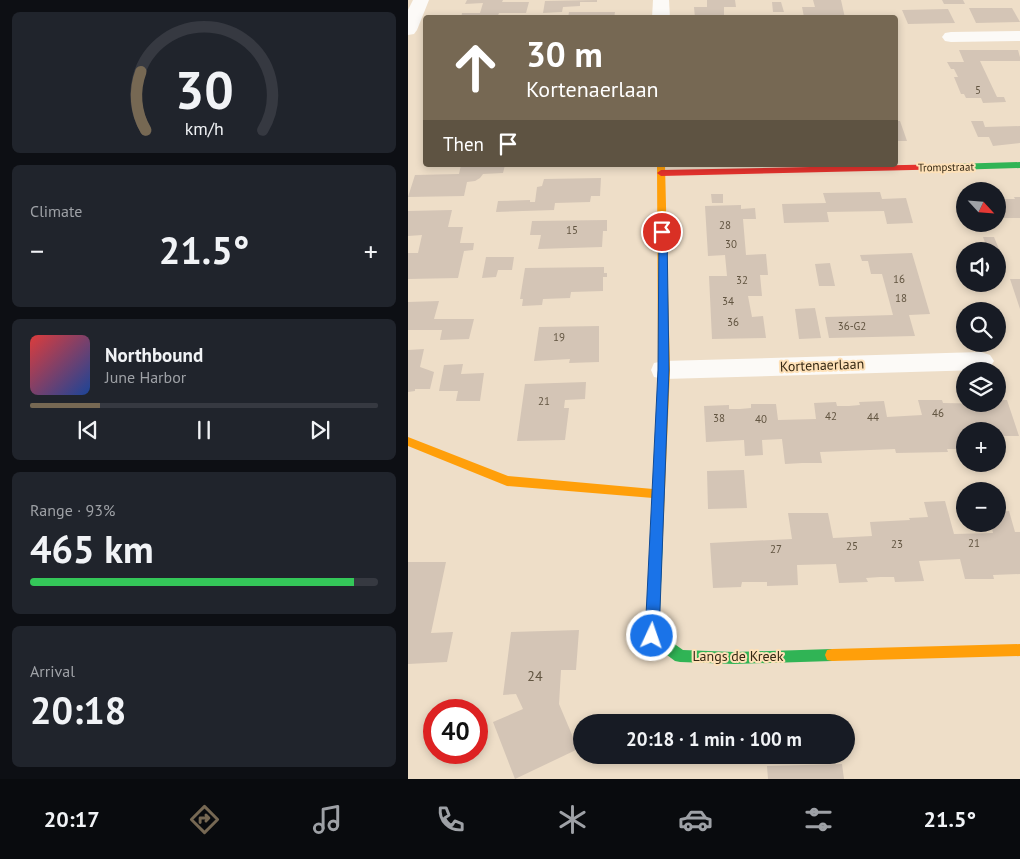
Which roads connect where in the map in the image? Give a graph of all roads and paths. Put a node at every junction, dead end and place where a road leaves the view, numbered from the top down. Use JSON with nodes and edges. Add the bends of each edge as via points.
{"nodes":[{"id":1,"x":421,"y":0,"type":"edge"},
{"id":2,"x":661,"y":0,"type":"edge"},
{"id":3,"x":661,"y":15,"type":"edge"},
{"id":4,"x":408,"y":30,"type":"edge"},
{"id":5,"x":1020,"y":36,"type":"edge"},
{"id":6,"x":951,"y":37,"type":"dead end"},
{"id":7,"x":1020,"y":166,"type":"edge"},
{"id":8,"x":662,"y":169,"type":"edge"},
{"id":9,"x":981,"y":360,"type":"dead end"},
{"id":10,"x":664,"y":370,"type":"junction"},
{"id":11,"x":408,"y":441,"type":"edge"},
{"id":12,"x":659,"y":494,"type":"junction"},
{"id":13,"x":1020,"y":650,"type":"edge"}],
"edges":[{"from":1,"to":4,"type":"street"},
{"from":2,"to":3,"type":"street"},
{"from":5,"to":6,"type":"street"},
{"from":7,"to":8,"type":"street","name":"Trompstraat"},
{"from":8,"to":10,"type":"street"},
{"from":9,"to":10,"type":"street","name":"Kortenaerlaan"},
{"from":10,"to":12,"type":"street"},
{"from":11,"to":12,"type":"street","via":[[507,481]]},
{"from":12,"to":13,"type":"street","name":"Langs de Kreek","via":[[652,636],[680,656],[734,658]]}]}
